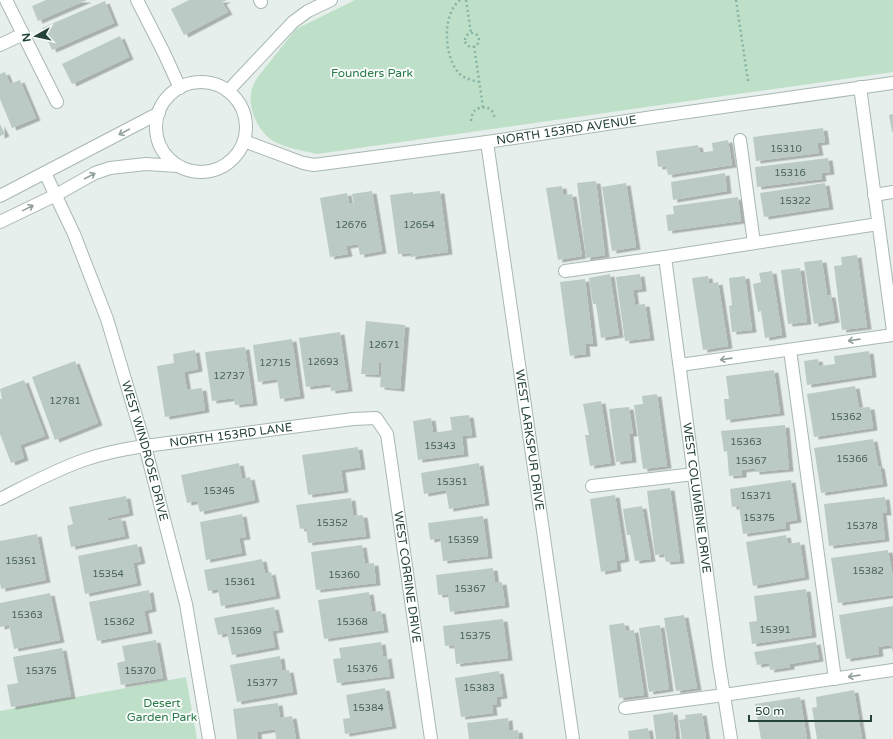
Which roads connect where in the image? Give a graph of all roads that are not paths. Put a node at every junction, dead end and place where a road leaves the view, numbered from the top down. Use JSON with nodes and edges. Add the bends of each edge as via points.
{"nodes":[{"id":1,"x":6,"y":0,"type":"edge"},
{"id":2,"x":137,"y":0,"type":"edge"},
{"id":3,"x":331,"y":0,"type":"edge"},
{"id":4,"x":23,"y":34,"type":"junction"},
{"id":5,"x":0,"y":45,"type":"edge"},
{"id":6,"x":893,"y":83,"type":"edge"},
{"id":7,"x":860,"y":87,"type":"junction"},
{"id":8,"x":180,"y":88,"type":"junction"},
{"id":9,"x":228,"y":91,"type":"junction"},
{"id":10,"x":57,"y":102,"type":"dead end"},
{"id":11,"x":158,"y":113,"type":"junction"},
{"id":12,"x":740,"y":140,"type":"dead end"},
{"id":13,"x":244,"y":141,"type":"junction"},
{"id":14,"x":487,"y":142,"type":"junction"},
{"id":15,"x":178,"y":166,"type":"junction"},
{"id":16,"x":45,"y":173,"type":"junction"},
{"id":17,"x":893,"y":192,"type":"edge"},
{"id":18,"x":56,"y":195,"type":"junction"},
{"id":19,"x":874,"y":195,"type":"junction"},
{"id":20,"x":0,"y":196,"type":"edge"},
{"id":21,"x":0,"y":222,"type":"edge"},
{"id":22,"x":878,"y":224,"type":"junction"},
{"id":23,"x":754,"y":243,"type":"junction"},
{"id":24,"x":665,"y":257,"type":"junction"},
{"id":25,"x":565,"y":271,"type":"dead end"},
{"id":26,"x":893,"y":331,"type":"edge"},
{"id":27,"x":893,"y":335,"type":"edge"},
{"id":28,"x":790,"y":350,"type":"junction"},
{"id":29,"x":680,"y":366,"type":"junction"},
{"id":30,"x":376,"y":418,"type":"joint"},
{"id":31,"x":144,"y":446,"type":"junction"},
{"id":32,"x":694,"y":474,"type":"junction"},
{"id":33,"x":592,"y":486,"type":"dead end"},
{"id":34,"x":0,"y":499,"type":"edge"},
{"id":35,"x":893,"y":670,"type":"edge"},
{"id":36,"x":834,"y":679,"type":"junction"},
{"id":37,"x":724,"y":695,"type":"junction"},
{"id":38,"x":624,"y":708,"type":"dead end"},
{"id":39,"x":209,"y":739,"type":"edge"},
{"id":40,"x":431,"y":739,"type":"edge"},
{"id":41,"x":573,"y":739,"type":"edge"},
{"id":42,"x":731,"y":739,"type":"edge"}],
"edges":[{"from":1,"to":4,"type":"street"},
{"from":2,"to":8,"type":"street"},
{"from":3,"to":9,"type":"street","via":[[308,11],[293,22]]},
{"from":4,"to":5,"type":"street"},
{"from":4,"to":10,"type":"street"},
{"from":6,"to":7,"type":"street","name":"NORTH 153RD AVENUE"},
{"from":7,"to":14,"type":"street","name":"NORTH 153RD AVENUE"},
{"from":7,"to":19,"type":"street"},
{"from":8,"to":9,"type":"street","via":[[206,82]]},
{"from":8,"to":11,"type":"street","via":[[164,102]]},
{"from":9,"to":13,"type":"street","via":[[243,110],[246,125]]},
{"from":11,"to":15,"type":"street","via":[[158,137],[165,153]]},
{"from":11,"to":16,"type":"street","one_way":true},
{"from":12,"to":23,"type":"street"},
{"from":13,"to":14,"type":"street","name":"NORTH 153RD AVENUE","via":[[314,165]]},
{"from":13,"to":15,"type":"street","via":[[232,160],[217,169],[200,172]]},
{"from":14,"to":41,"type":"street","name":"WEST LARKSPUR DRIVE"},
{"from":18,"to":15,"type":"street","one_way":true,"via":[[95,173],[110,168],[146,164]]},
{"from":16,"to":18,"type":"street","name":"WEST WINDROSE DRIVE"},
{"from":16,"to":20,"type":"street"},
{"from":17,"to":19,"type":"street"},
{"from":21,"to":18,"type":"street","one_way":true},
{"from":18,"to":31,"type":"street","name":"WEST WINDROSE DRIVE","via":[[107,319]]},
{"from":19,"to":22,"type":"street"},
{"from":22,"to":23,"type":"street"},
{"from":22,"to":26,"type":"street"},
{"from":23,"to":24,"type":"street"},
{"from":24,"to":25,"type":"street"},
{"from":24,"to":29,"type":"street","name":"WEST COLUMBINE DRIVE"},
{"from":27,"to":28,"type":"street","one_way":true},
{"from":28,"to":29,"type":"street","one_way":true},
{"from":28,"to":36,"type":"street"},
{"from":29,"to":32,"type":"street","name":"WEST COLUMBINE DRIVE"},
{"from":30,"to":31,"type":"street","name":"NORTH 153RD LANE"},
{"from":30,"to":40,"type":"street","name":"WEST CORRINE DRIVE","via":[[387,434]]},
{"from":31,"to":34,"type":"street","name":"NORTH 153RD LANE","via":[[85,460]]},
{"from":31,"to":39,"type":"street","name":"WEST WINDROSE DRIVE","via":[[186,604]]},
{"from":32,"to":33,"type":"street"},
{"from":32,"to":37,"type":"street","name":"WEST COLUMBINE DRIVE"},
{"from":35,"to":36,"type":"street","one_way":true},
{"from":36,"to":37,"type":"street"},
{"from":37,"to":38,"type":"street"},
{"from":37,"to":42,"type":"street","name":"WEST COLUMBINE DRIVE"}]}
